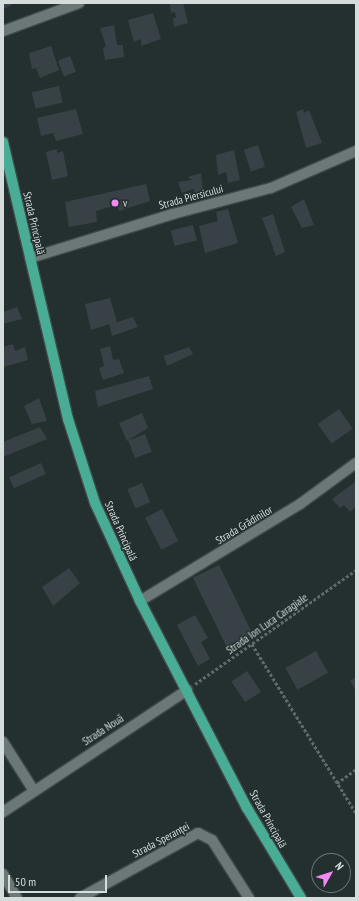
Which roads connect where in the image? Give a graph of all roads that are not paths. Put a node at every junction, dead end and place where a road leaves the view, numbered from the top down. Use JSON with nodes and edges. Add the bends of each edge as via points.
{"nodes":[{"id":1,"x":79,"y":3,"type":"edge"},
{"id":2,"x":3,"y":31,"type":"edge"},
{"id":3,"x":3,"y":142,"type":"edge"},
{"id":4,"x":356,"y":151,"type":"edge"},
{"id":5,"x":30,"y":258,"type":"junction"},
{"id":6,"x":356,"y":463,"type":"edge"},
{"id":7,"x":140,"y":601,"type":"junction"},
{"id":8,"x":186,"y":690,"type":"junction"},
{"id":9,"x":3,"y":742,"type":"edge"},
{"id":10,"x":34,"y":791,"type":"junction"},
{"id":11,"x":3,"y":812,"type":"edge"},
{"id":12,"x":3,"y":874,"type":"edge"},
{"id":13,"x":17,"y":898,"type":"edge"},
{"id":14,"x":80,"y":898,"type":"edge"},
{"id":15,"x":249,"y":898,"type":"edge"},
{"id":16,"x":301,"y":898,"type":"edge"}],
"edges":[{"from":1,"to":2,"type":"street"},
{"from":3,"to":5,"type":"main road","name":"Strada Principală"},
{"from":4,"to":5,"type":"street","name":"Strada Piersicului","via":[[271,188],[173,214]]},
{"from":5,"to":7,"type":"main road","name":"Strada Principală","via":[[84,473]]},
{"from":6,"to":7,"type":"street","name":"Strada Grădinilor","via":[[300,504]]},
{"from":7,"to":8,"type":"main road","name":"Strada Principală"},
{"from":8,"to":10,"type":"street","name":"Strada Nouă"},
{"from":8,"to":16,"type":"main road","name":"Strada Principală","via":[[247,808]]},
{"from":9,"to":10,"type":"street"},
{"from":10,"to":11,"type":"street","name":"Strada Nouă"},
{"from":12,"to":13,"type":"street"},
{"from":14,"to":15,"type":"street","name":"Strada Speranței","via":[[198,833],[204,833],[212,840]]}]}
